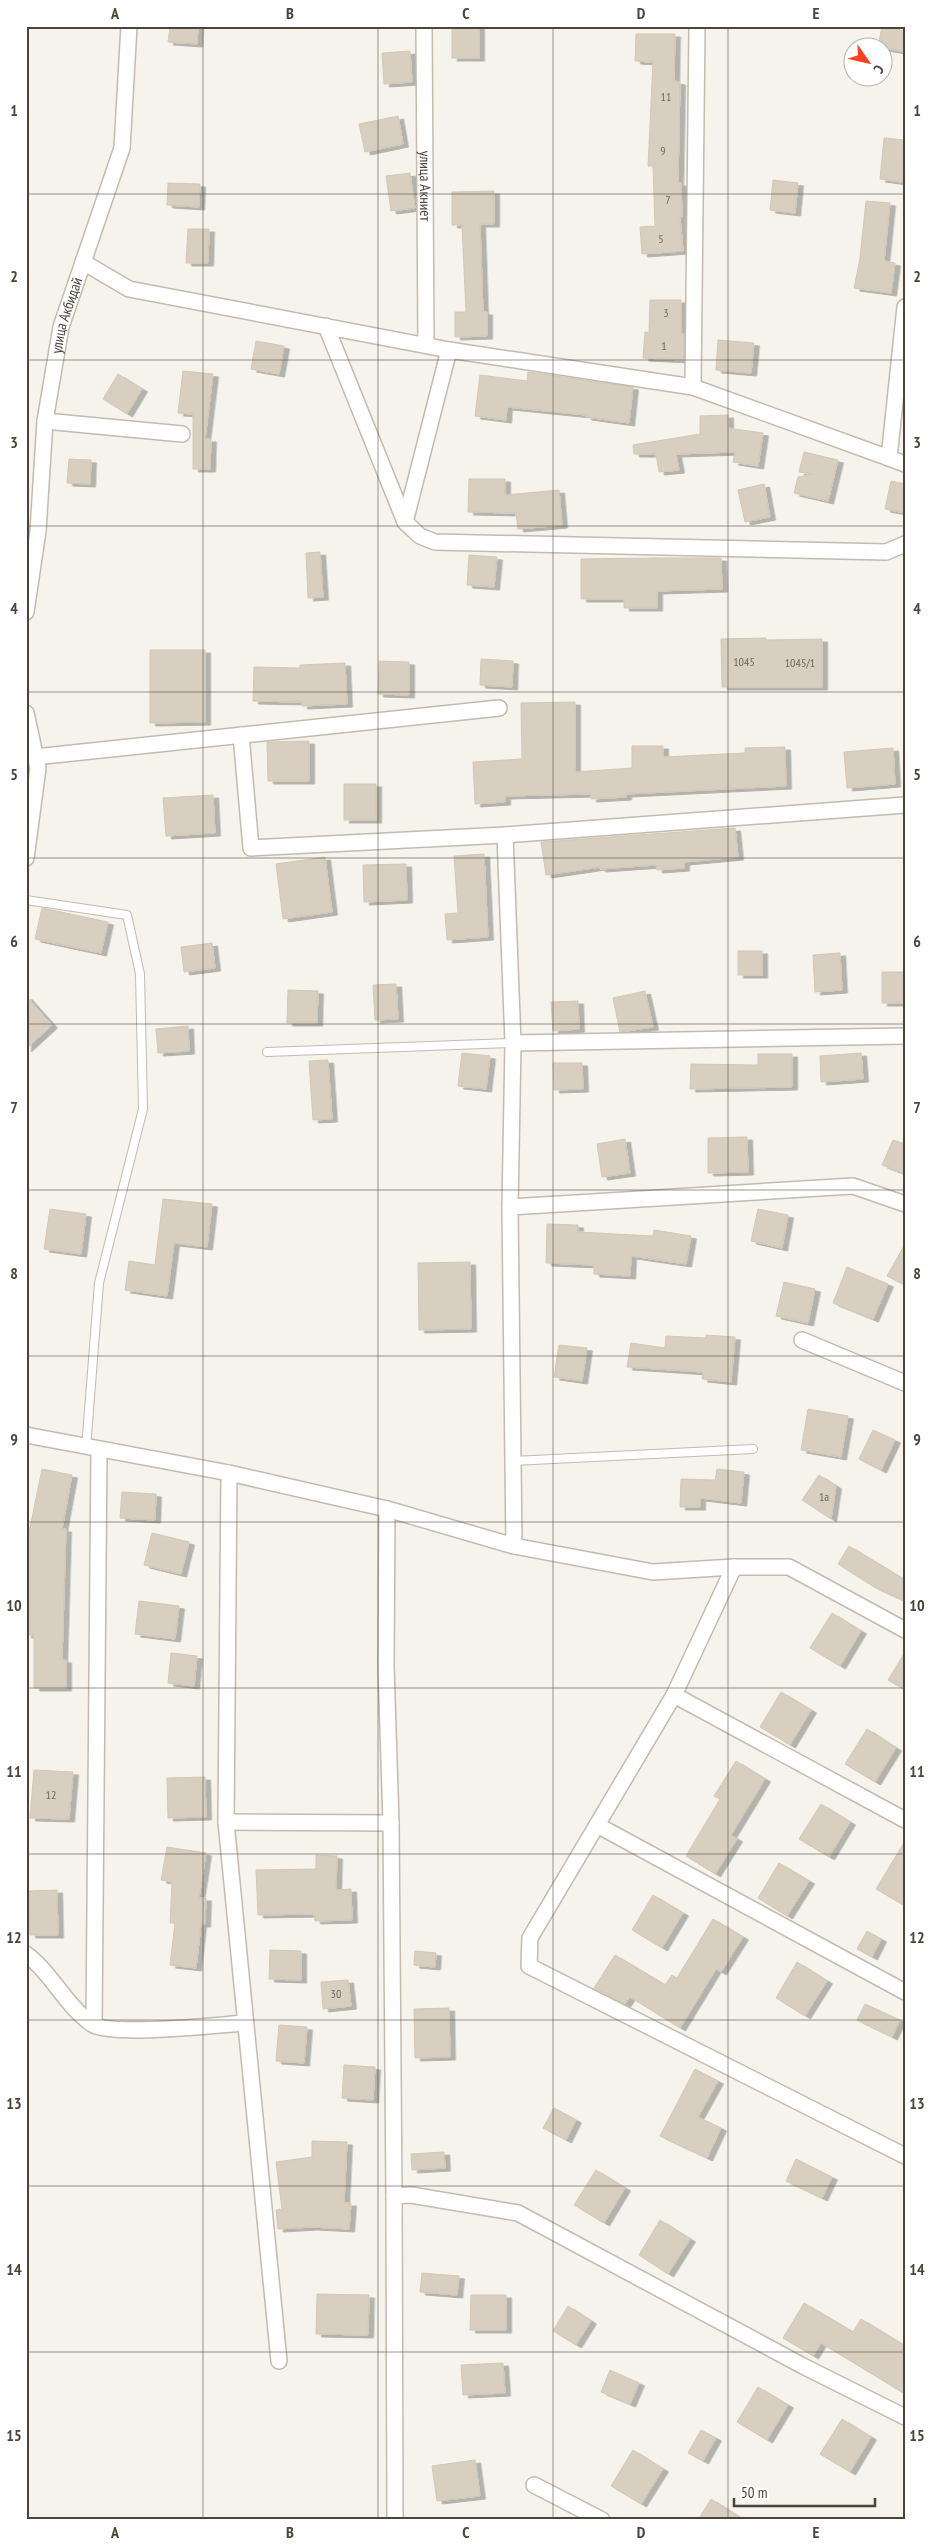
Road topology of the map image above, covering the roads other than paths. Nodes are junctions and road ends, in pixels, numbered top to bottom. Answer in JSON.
{"nodes":[{"id":1,"x":129,"y":26,"type":"edge"},
{"id":2,"x":424,"y":26,"type":"edge"},
{"id":3,"x":697,"y":26,"type":"edge"},
{"id":4,"x":83,"y":262,"type":"junction"},
{"id":5,"x":905,"y":306,"type":"edge"},
{"id":6,"x":326,"y":326,"type":"junction"},
{"id":7,"x":426,"y":345,"type":"junction"},
{"id":8,"x":449,"y":350,"type":"junction"},
{"id":9,"x":693,"y":387,"type":"junction"},
{"id":10,"x":45,"y":421,"type":"junction"},
{"id":11,"x":182,"y":434,"type":"dead end"},
{"id":12,"x":889,"y":458,"type":"junction"},
{"id":13,"x":905,"y":464,"type":"edge"},
{"id":14,"x":405,"y":522,"type":"junction"},
{"id":15,"x":905,"y":544,"type":"edge"},
{"id":16,"x":26,"y":612,"type":"edge"},
{"id":17,"x":500,"y":708,"type":"dead end"},
{"id":18,"x":26,"y":713,"type":"edge"},
{"id":19,"x":241,"y":735,"type":"junction"},
{"id":20,"x":35,"y":757,"type":"junction"},
{"id":21,"x":905,"y":804,"type":"edge"},
{"id":22,"x":505,"y":835,"type":"junction"},
{"id":23,"x":26,"y":858,"type":"edge"},
{"id":24,"x":26,"y":900,"type":"edge"},
{"id":25,"x":905,"y":1036,"type":"edge"},
{"id":26,"x":514,"y":1043,"type":"junction"},
{"id":27,"x":267,"y":1052,"type":"dead end"},
{"id":28,"x":905,"y":1204,"type":"edge"},
{"id":29,"x":510,"y":1207,"type":"junction"},
{"id":30,"x":802,"y":1340,"type":"dead end"},
{"id":31,"x":905,"y":1383,"type":"edge"},
{"id":32,"x":26,"y":1435,"type":"edge"},
{"id":33,"x":93,"y":1449,"type":"junction"},
{"id":34,"x":752,"y":1449,"type":"dead end"},
{"id":35,"x":513,"y":1461,"type":"junction"},
{"id":36,"x":229,"y":1473,"type":"junction"},
{"id":37,"x":387,"y":1508,"type":"junction"},
{"id":38,"x":514,"y":1546,"type":"junction"},
{"id":39,"x":734,"y":1567,"type":"junction"},
{"id":40,"x":905,"y":1630,"type":"edge"},
{"id":41,"x":674,"y":1695,"type":"junction"},
{"id":42,"x":905,"y":1820,"type":"edge"},
{"id":43,"x":226,"y":1822,"type":"junction"},
{"id":44,"x":391,"y":1823,"type":"junction"},
{"id":45,"x":597,"y":1825,"type":"junction"},
{"id":46,"x":26,"y":1954,"type":"edge"},
{"id":47,"x":905,"y":1992,"type":"edge"},
{"id":48,"x":246,"y":2024,"type":"junction"},
{"id":49,"x":94,"y":2025,"type":"junction"},
{"id":50,"x":905,"y":2156,"type":"edge"},
{"id":51,"x":394,"y":2196,"type":"junction"},
{"id":52,"x":279,"y":2361,"type":"dead end"},
{"id":53,"x":905,"y":2417,"type":"edge"},
{"id":54,"x":534,"y":2485,"type":"dead end"},
{"id":55,"x":395,"y":2520,"type":"edge"},
{"id":56,"x":602,"y":2520,"type":"edge"}],
"edges":[{"from":1,"to":4,"type":"street","name":"улица Акбидай"},
{"from":2,"to":7,"type":"street","name":"улица Акниет"},
{"from":3,"to":9,"type":"street"},
{"from":4,"to":6,"type":"street"},
{"from":4,"to":10,"type":"street","name":"улица Акбидай"},
{"from":5,"to":12,"type":"street"},
{"from":6,"to":7,"type":"street"},
{"from":6,"to":14,"type":"street"},
{"from":7,"to":8,"type":"street"},
{"from":8,"to":9,"type":"street"},
{"from":8,"to":14,"type":"street"},
{"from":9,"to":12,"type":"street"},
{"from":10,"to":11,"type":"street"},
{"from":10,"to":16,"type":"street","name":"улица Акбидай"},
{"from":12,"to":13,"type":"street"},
{"from":14,"to":15,"type":"street"},
{"from":17,"to":19,"type":"street"},
{"from":18,"to":20,"type":"street"},
{"from":19,"to":20,"type":"street"},
{"from":19,"to":22,"type":"street"},
{"from":20,"to":23,"type":"street"},
{"from":21,"to":22,"type":"street"},
{"from":22,"to":26,"type":"street"},
{"from":24,"to":33,"type":"lane"},
{"from":25,"to":26,"type":"street"},
{"from":26,"to":27,"type":"lane"},
{"from":26,"to":29,"type":"street"},
{"from":28,"to":29,"type":"street"},
{"from":29,"to":35,"type":"street"},
{"from":30,"to":31,"type":"street"},
{"from":32,"to":33,"type":"street"},
{"from":33,"to":36,"type":"street"},
{"from":33,"to":49,"type":"street"},
{"from":34,"to":35,"type":"lane"},
{"from":35,"to":38,"type":"street"},
{"from":36,"to":37,"type":"street"},
{"from":36,"to":43,"type":"street"},
{"from":37,"to":38,"type":"street"},
{"from":37,"to":44,"type":"street"},
{"from":38,"to":39,"type":"street"},
{"from":39,"to":40,"type":"street"},
{"from":39,"to":41,"type":"street"},
{"from":41,"to":42,"type":"street"},
{"from":41,"to":45,"type":"street"},
{"from":43,"to":44,"type":"street"},
{"from":43,"to":48,"type":"street"},
{"from":44,"to":51,"type":"street"},
{"from":45,"to":47,"type":"street"},
{"from":45,"to":50,"type":"street"},
{"from":46,"to":49,"type":"street"},
{"from":48,"to":49,"type":"street"},
{"from":48,"to":52,"type":"street"},
{"from":51,"to":53,"type":"street"},
{"from":51,"to":55,"type":"street"},
{"from":54,"to":56,"type":"street"}]}
